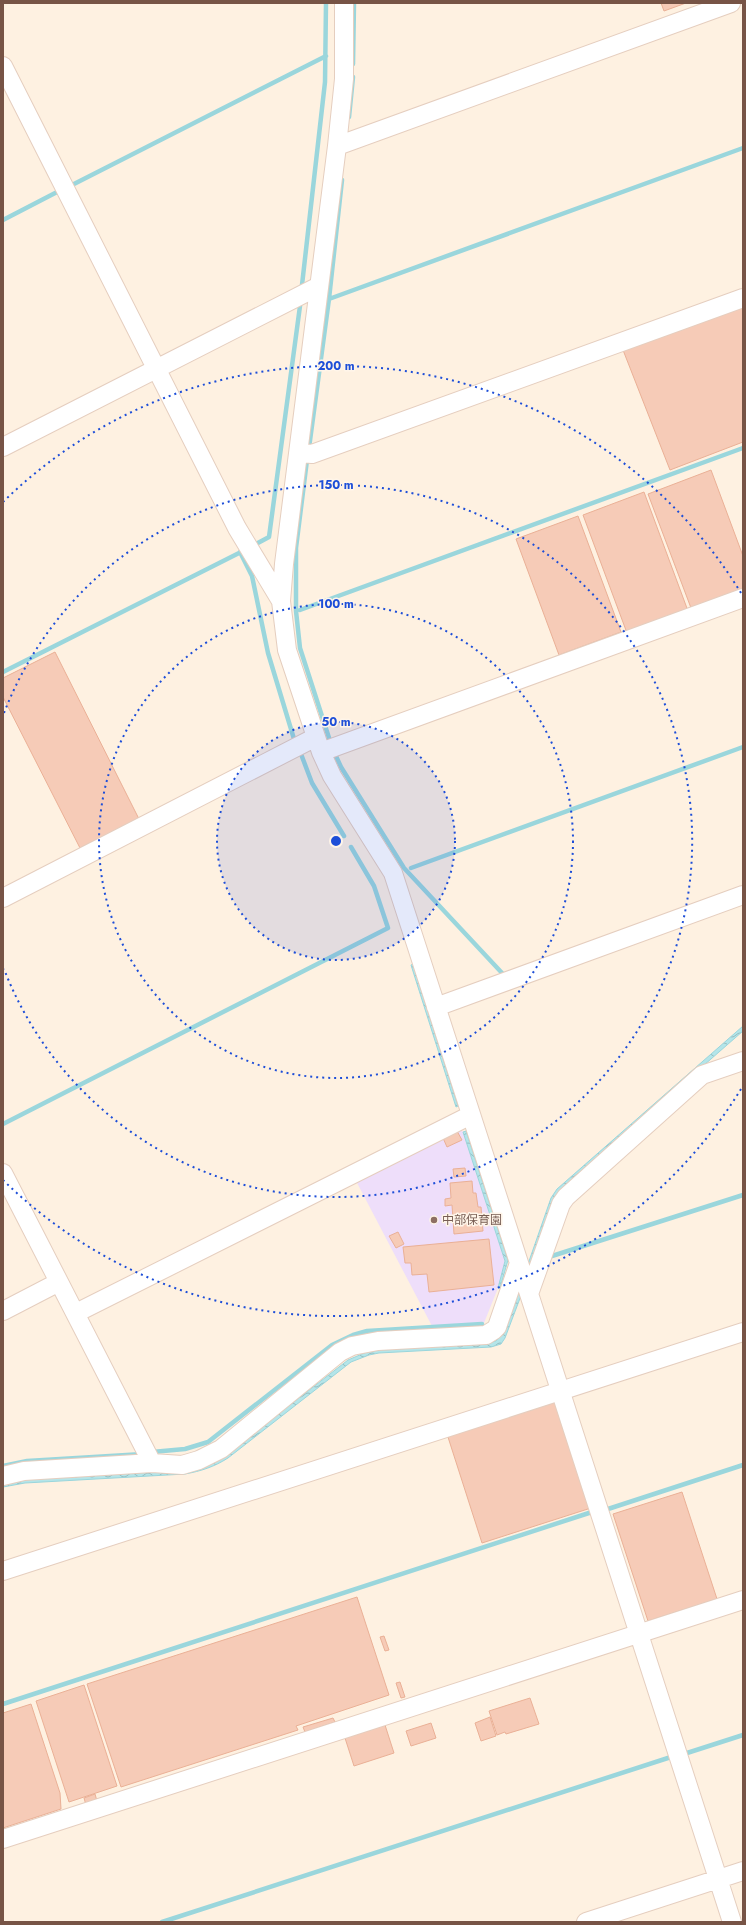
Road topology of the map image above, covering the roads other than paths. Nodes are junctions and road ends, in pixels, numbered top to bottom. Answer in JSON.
{"nodes":[{"id":1,"x":344,"y":3,"type":"edge"},
{"id":2,"x":731,"y":3,"type":"edge"},
{"id":3,"x":3,"y":66,"type":"edge"},
{"id":4,"x":337,"y":146,"type":"junction"},
{"id":5,"x":319,"y":286,"type":"junction"},
{"id":6,"x":743,"y":298,"type":"edge"},
{"id":7,"x":157,"y":368,"type":"junction"},
{"id":8,"x":3,"y":447,"type":"edge"},
{"id":9,"x":299,"y":454,"type":"junction"},
{"id":10,"x":743,"y":598,"type":"edge"},
{"id":11,"x":280,"y":601,"type":"junction"},
{"id":12,"x":319,"y":745,"type":"junction"},
{"id":13,"x":743,"y":895,"type":"edge"},
{"id":14,"x":3,"y":898,"type":"edge"},
{"id":15,"x":436,"y":1007,"type":"junction"},
{"id":16,"x":743,"y":1061,"type":"edge"},
{"id":17,"x":471,"y":1115,"type":"junction"},
{"id":18,"x":3,"y":1173,"type":"edge"},
{"id":19,"x":524,"y":1279,"type":"junction"},
{"id":20,"x":58,"y":1282,"type":"junction"},
{"id":21,"x":3,"y":1310,"type":"edge"},
{"id":22,"x":76,"y":1313,"type":"junction"},
{"id":23,"x":743,"y":1332,"type":"edge"},
{"id":24,"x":561,"y":1390,"type":"junction"},
{"id":25,"x":152,"y":1463,"type":"junction"},
{"id":26,"x":3,"y":1476,"type":"edge"},
{"id":27,"x":3,"y":1571,"type":"edge"},
{"id":28,"x":743,"y":1600,"type":"edge"},
{"id":29,"x":639,"y":1634,"type":"junction"},
{"id":30,"x":3,"y":1839,"type":"edge"},
{"id":31,"x":743,"y":1871,"type":"edge"},
{"id":32,"x":719,"y":1879,"type":"junction"},
{"id":33,"x":586,"y":1922,"type":"edge"},
{"id":34,"x":732,"y":1922,"type":"edge"}],
"edges":[{"from":1,"to":4,"type":"street"},
{"from":2,"to":4,"type":"street"},
{"from":3,"to":7,"type":"street"},
{"from":4,"to":5,"type":"street"},
{"from":5,"to":7,"type":"street"},
{"from":5,"to":9,"type":"street"},
{"from":6,"to":9,"type":"street"},
{"from":7,"to":8,"type":"street"},
{"from":7,"to":11,"type":"street"},
{"from":9,"to":11,"type":"street"},
{"from":10,"to":12,"type":"street"},
{"from":11,"to":12,"type":"street"},
{"from":12,"to":14,"type":"street"},
{"from":12,"to":15,"type":"street"},
{"from":13,"to":15,"type":"street"},
{"from":15,"to":17,"type":"street"},
{"from":16,"to":19,"type":"street"},
{"from":17,"to":19,"type":"street"},
{"from":17,"to":22,"type":"street"},
{"from":18,"to":20,"type":"street"},
{"from":19,"to":24,"type":"street"},
{"from":19,"to":25,"type":"street"},
{"from":20,"to":21,"type":"street"},
{"from":20,"to":22,"type":"street"},
{"from":22,"to":25,"type":"street"},
{"from":23,"to":24,"type":"street"},
{"from":24,"to":27,"type":"street"},
{"from":24,"to":29,"type":"street"},
{"from":25,"to":26,"type":"street"},
{"from":28,"to":29,"type":"street"},
{"from":29,"to":30,"type":"street"},
{"from":29,"to":32,"type":"street"},
{"from":31,"to":32,"type":"street"},
{"from":32,"to":33,"type":"street"},
{"from":32,"to":34,"type":"street"}]}
